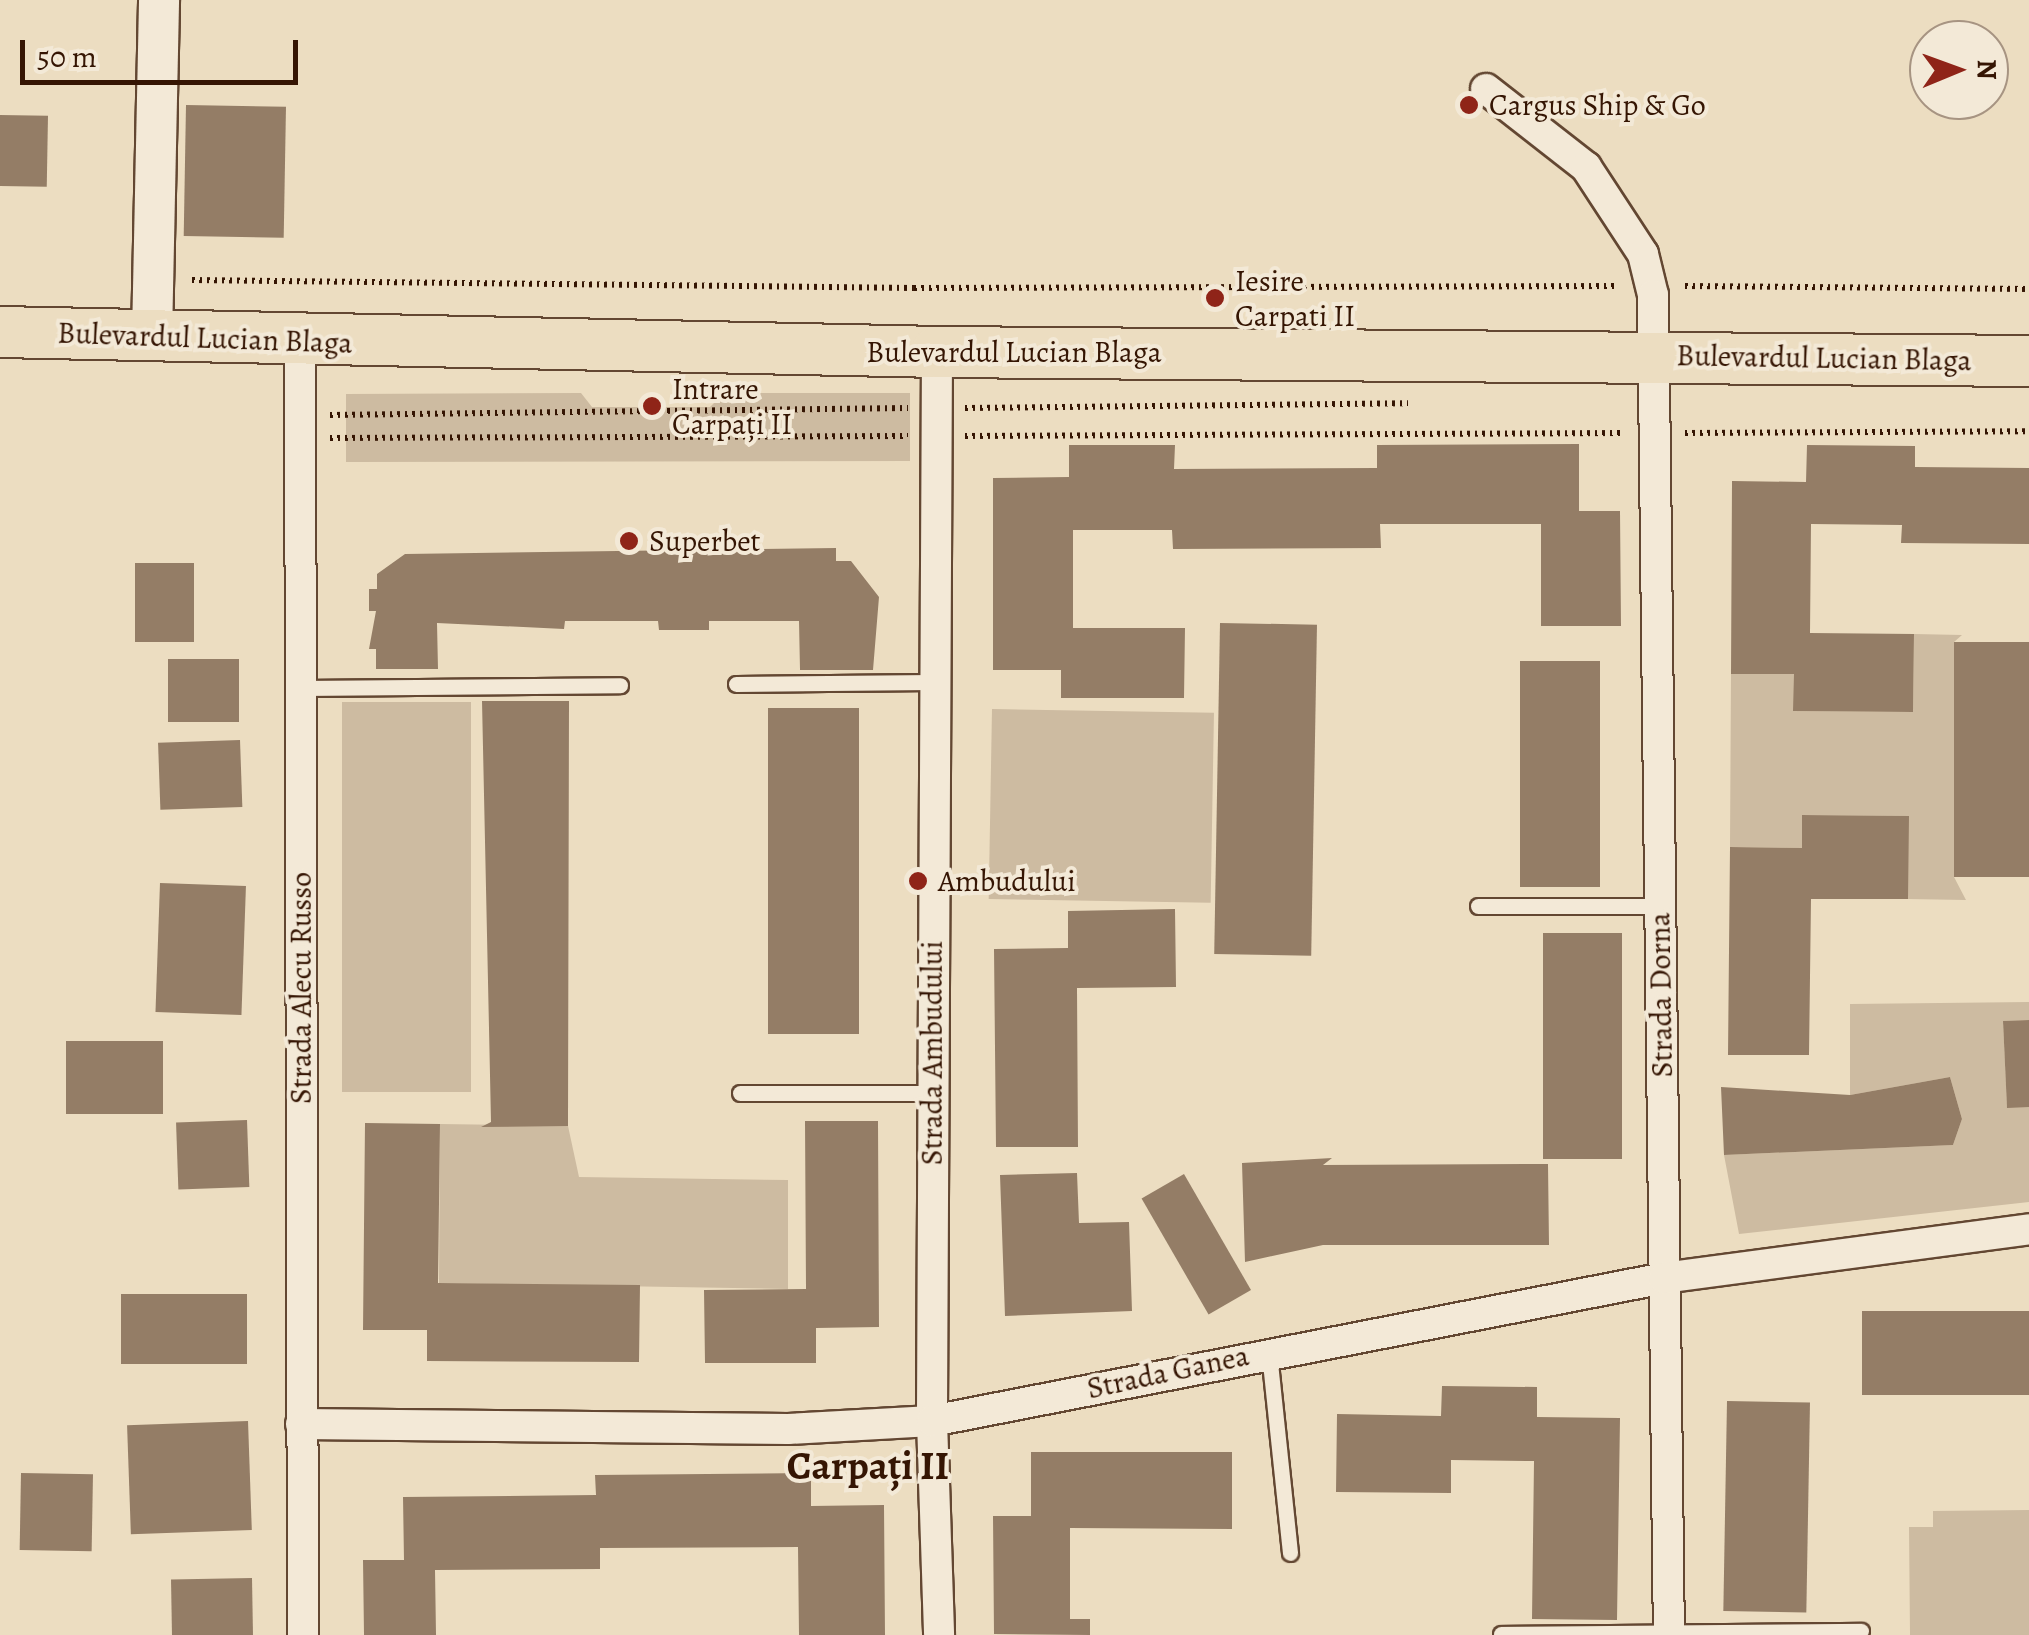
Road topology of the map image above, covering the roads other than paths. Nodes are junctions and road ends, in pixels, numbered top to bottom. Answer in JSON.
{"nodes":[{"id":1,"x":159,"y":0,"type":"edge"},
{"id":2,"x":1486,"y":89,"type":"dead end"},
{"id":3,"x":0,"y":332,"type":"edge"},
{"id":4,"x":152,"y":337,"type":"junction"},
{"id":5,"x":300,"y":341,"type":"junction"},
{"id":6,"x":937,"y":352,"type":"junction"},
{"id":7,"x":1656,"y":356,"type":"junction"},
{"id":8,"x":2029,"y":360,"type":"edge"},
{"id":9,"x":933,"y":682,"type":"junction"},
{"id":10,"x":736,"y":684,"type":"dead end"},
{"id":11,"x":620,"y":685,"type":"dead end"},
{"id":12,"x":301,"y":688,"type":"junction"},
{"id":13,"x":1478,"y":906,"type":"dead end"},
{"id":14,"x":1660,"y":906,"type":"junction"},
{"id":15,"x":740,"y":1093,"type":"dead end"},
{"id":16,"x":932,"y":1093,"type":"junction"},
{"id":17,"x":2029,"y":1230,"type":"edge"},
{"id":18,"x":1664,"y":1278,"type":"junction"},
{"id":19,"x":1269,"y":1351,"type":"junction"},
{"id":20,"x":932,"y":1421,"type":"junction"},
{"id":21,"x":301,"y":1424,"type":"junction"},
{"id":22,"x":1290,"y":1553,"type":"dead end"},
{"id":23,"x":1861,"y":1631,"type":"dead end"},
{"id":24,"x":1501,"y":1634,"type":"edge"},
{"id":25,"x":1669,"y":1634,"type":"edge"},
{"id":26,"x":303,"y":1635,"type":"edge"},
{"id":27,"x":938,"y":1635,"type":"edge"}],
"edges":[{"from":1,"to":4,"type":"street"},
{"from":2,"to":7,"type":"street","name":"Strada Dorna"},
{"from":3,"to":4,"type":"main road","name":"Bulevardul Lucian Blaga"},
{"from":4,"to":5,"type":"main road","name":"Bulevardul Lucian Blaga"},
{"from":5,"to":6,"type":"main road","name":"Bulevardul Lucian Blaga"},
{"from":5,"to":12,"type":"street","name":"Strada Alecu Russo"},
{"from":6,"to":7,"type":"main road","name":"Bulevardul Lucian Blaga"},
{"from":6,"to":9,"type":"street","name":"Strada Ambudului"},
{"from":7,"to":8,"type":"main road","name":"Bulevardul Lucian Blaga"},
{"from":7,"to":14,"type":"street","name":"Strada Dorna"},
{"from":9,"to":10,"type":"lane"},
{"from":9,"to":16,"type":"street","name":"Strada Ambudului"},
{"from":11,"to":12,"type":"lane"},
{"from":12,"to":21,"type":"street","name":"Strada Alecu Russo"},
{"from":13,"to":14,"type":"lane"},
{"from":14,"to":18,"type":"street","name":"Strada Dorna"},
{"from":15,"to":16,"type":"lane"},
{"from":16,"to":20,"type":"street","name":"Strada Ambudului"},
{"from":17,"to":18,"type":"street","name":"Strada Ganea"},
{"from":18,"to":19,"type":"street","name":"Strada Ganea"},
{"from":18,"to":25,"type":"street","name":"Strada Dorna"},
{"from":19,"to":20,"type":"street","name":"Strada Ganea"},
{"from":19,"to":22,"type":"lane"},
{"from":20,"to":21,"type":"street","name":"Strada Ganea"},
{"from":20,"to":27,"type":"street","name":"Strada Ambudului"},
{"from":21,"to":26,"type":"street","name":"Strada Alecu Russo"},
{"from":23,"to":25,"type":"lane"},
{"from":24,"to":25,"type":"lane"}]}
